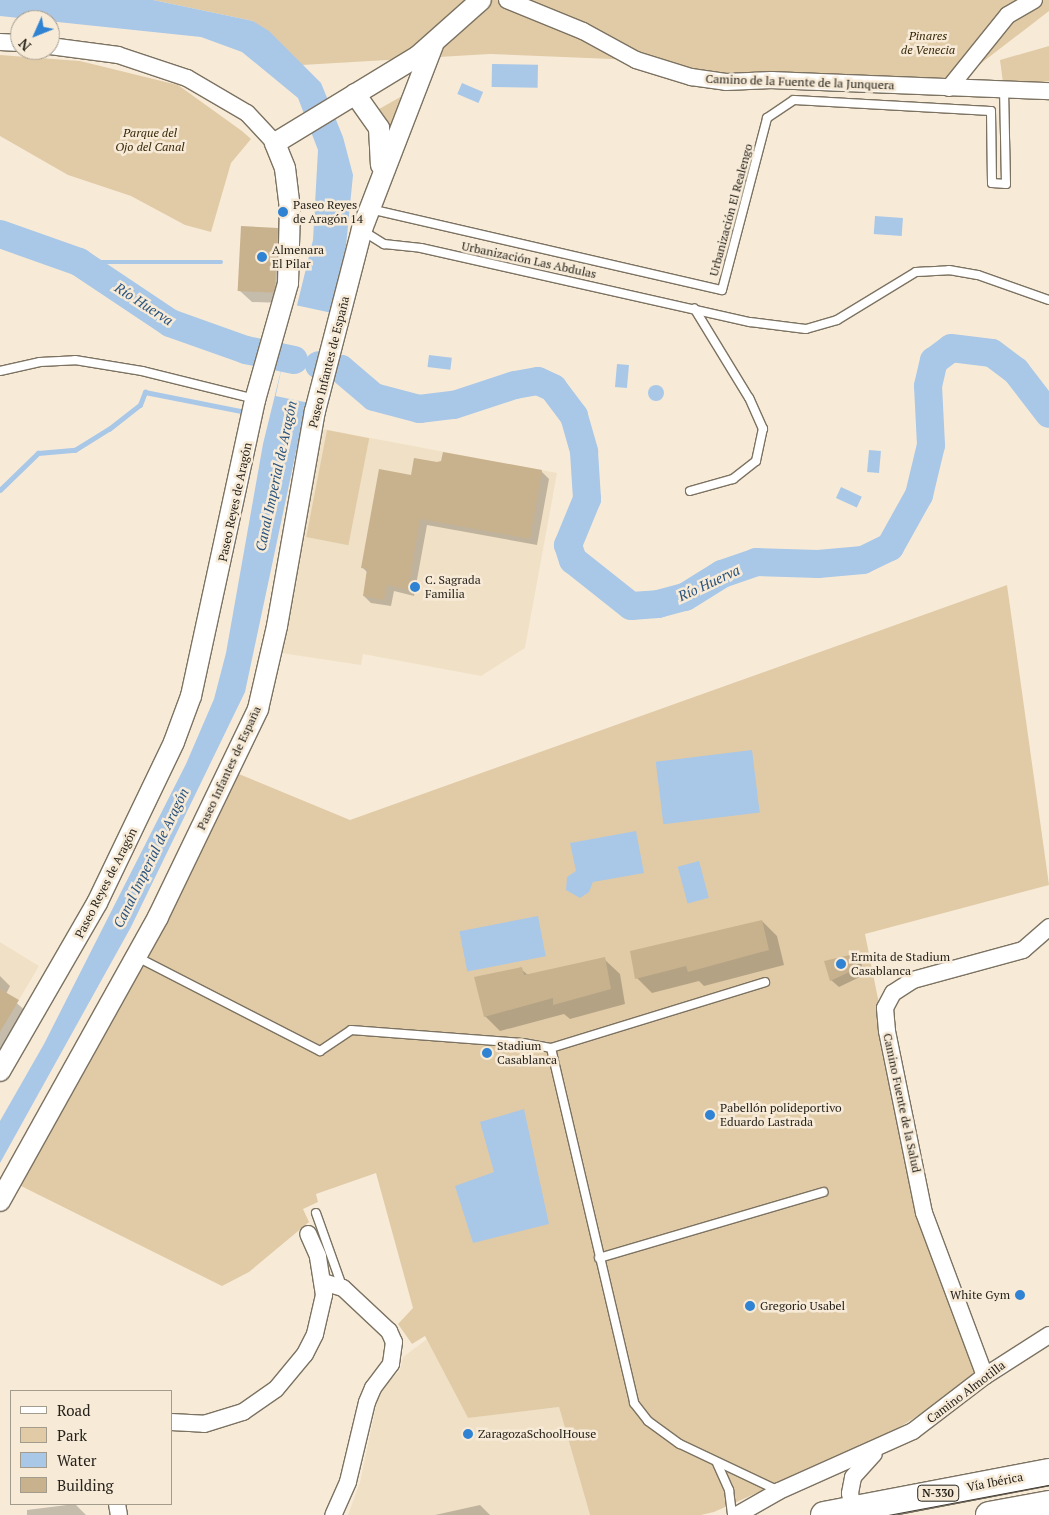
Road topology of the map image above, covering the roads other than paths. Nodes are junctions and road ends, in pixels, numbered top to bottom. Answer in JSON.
{"nodes":[{"id":1,"x":482,"y":0,"type":"edge"},
{"id":2,"x":507,"y":0,"type":"edge"},
{"id":3,"x":1034,"y":0,"type":"edge"},
{"id":4,"x":432,"y":45,"type":"junction"},
{"id":5,"x":60,"y":47,"type":"edge"},
{"id":6,"x":948,"y":88,"type":"junction"},
{"id":7,"x":1004,"y":90,"type":"junction"},
{"id":8,"x":1049,"y":91,"type":"edge"},
{"id":9,"x":348,"y":98,"type":"junction"},
{"id":10,"x":275,"y":143,"type":"junction"},
{"id":11,"x":379,"y":179,"type":"junction"},
{"id":12,"x":368,"y":208,"type":"junction"},
{"id":13,"x":362,"y":229,"type":"junction"},
{"id":14,"x":1049,"y":300,"type":"edge"},
{"id":15,"x":694,"y":308,"type":"junction"},
{"id":16,"x":0,"y":372,"type":"edge"},
{"id":17,"x":258,"y":397,"type":"junction"},
{"id":18,"x":690,"y":491,"type":"dead end"},
{"id":19,"x":1049,"y":926,"type":"edge"},
{"id":20,"x":137,"y":957,"type":"junction"},
{"id":21,"x":765,"y":982,"type":"dead end"},
{"id":22,"x":551,"y":1048,"type":"junction"},
{"id":23,"x":0,"y":1071,"type":"edge"},
{"id":24,"x":823,"y":1192,"type":"dead end"},
{"id":25,"x":0,"y":1201,"type":"edge"},
{"id":26,"x":316,"y":1213,"type":"dead end"},
{"id":27,"x":308,"y":1234,"type":"dead end"},
{"id":28,"x":599,"y":1258,"type":"junction"},
{"id":29,"x":324,"y":1282,"type":"junction"},
{"id":30,"x":343,"y":1288,"type":"junction"},
{"id":31,"x":1049,"y":1335,"type":"edge"},
{"id":32,"x":985,"y":1376,"type":"junction"},
{"id":33,"x":172,"y":1422,"type":"edge"},
{"id":34,"x":882,"y":1448,"type":"junction"},
{"id":35,"x":718,"y":1463,"type":"junction"},
{"id":36,"x":820,"y":1472,"type":"junction"},
{"id":37,"x":1049,"y":1472,"type":"edge"},
{"id":38,"x":779,"y":1491,"type":"junction"},
{"id":39,"x":852,"y":1501,"type":"junction"},
{"id":40,"x":1049,"y":1504,"type":"edge"},
{"id":41,"x":333,"y":1515,"type":"edge"},
{"id":42,"x":732,"y":1515,"type":"edge"},
{"id":43,"x":737,"y":1515,"type":"edge"},
{"id":44,"x":824,"y":1515,"type":"edge"},
{"id":45,"x":989,"y":1515,"type":"edge"}],
"edges":[{"from":1,"to":4,"type":"street","name":"Paseo Infantes de España"},
{"from":2,"to":6,"type":"street","name":"Camino de la Fuente de la Junquera"},
{"from":3,"to":6,"type":"street"},
{"from":4,"to":9,"type":"street","name":"Paseo Infantes de España"},
{"from":4,"to":11,"type":"street","name":"Paseo Infantes de España"},
{"from":5,"to":10,"type":"street","name":"Paseo Reyes de Aragón"},
{"from":6,"to":7,"type":"street","name":"Camino de la Fuente de la Junquera"},
{"from":7,"to":8,"type":"street","name":"Camino de la Fuente de la Junquera"},
{"from":7,"to":12,"type":"lane","name":"Urbanización El Realengo"},
{"from":9,"to":10,"type":"street","name":"Paseo Infantes de España"},
{"from":9,"to":11,"type":"street","name":"Paseo Infantes de España"},
{"from":10,"to":17,"type":"street","name":"Paseo Reyes de Aragón"},
{"from":11,"to":12,"type":"street","name":"Paseo Infantes de España"},
{"from":12,"to":13,"type":"street","name":"Paseo Infantes de España"},
{"from":13,"to":15,"type":"lane","name":"Urbanización Las Abdulas"},
{"from":13,"to":20,"type":"street","name":"Paseo Infantes de España"},
{"from":14,"to":15,"type":"lane","name":"Urbanización Las Abdulas"},
{"from":15,"to":18,"type":"lane"},
{"from":16,"to":17,"type":"lane"},
{"from":17,"to":23,"type":"street","name":"Paseo Reyes de Aragón"},
{"from":19,"to":32,"type":"street","name":"Camino Fuente de la Salud"},
{"from":20,"to":22,"type":"lane"},
{"from":20,"to":25,"type":"street","name":"Paseo Infantes de España"},
{"from":21,"to":22,"type":"lane"},
{"from":22,"to":28,"type":"lane"},
{"from":24,"to":28,"type":"lane"},
{"from":26,"to":30,"type":"lane"},
{"from":27,"to":29,"type":"street"},
{"from":28,"to":35,"type":"lane"},
{"from":29,"to":30,"type":"street"},
{"from":29,"to":33,"type":"street"},
{"from":30,"to":41,"type":"street"},
{"from":31,"to":32,"type":"street","name":"Camino Almotilla"},
{"from":32,"to":34,"type":"street","name":"Camino Almotilla"},
{"from":34,"to":36,"type":"street","name":"Camino Almotilla"},
{"from":34,"to":39,"type":"street","name":"Camino Almotilla"},
{"from":35,"to":38,"type":"lane"},
{"from":35,"to":42,"type":"lane"},
{"from":36,"to":38,"type":"street","name":"Camino Almotilla"},
{"from":36,"to":39,"type":"street"},
{"from":37,"to":39,"type":"highway","name":"Vía Ibérica","number":"N-330"},
{"from":38,"to":43,"type":"street","name":"Camino Almotilla"},
{"from":39,"to":44,"type":"highway","name":"Vía Ibérica","number":"N-330"},
{"from":40,"to":45,"type":"highway"}]}
